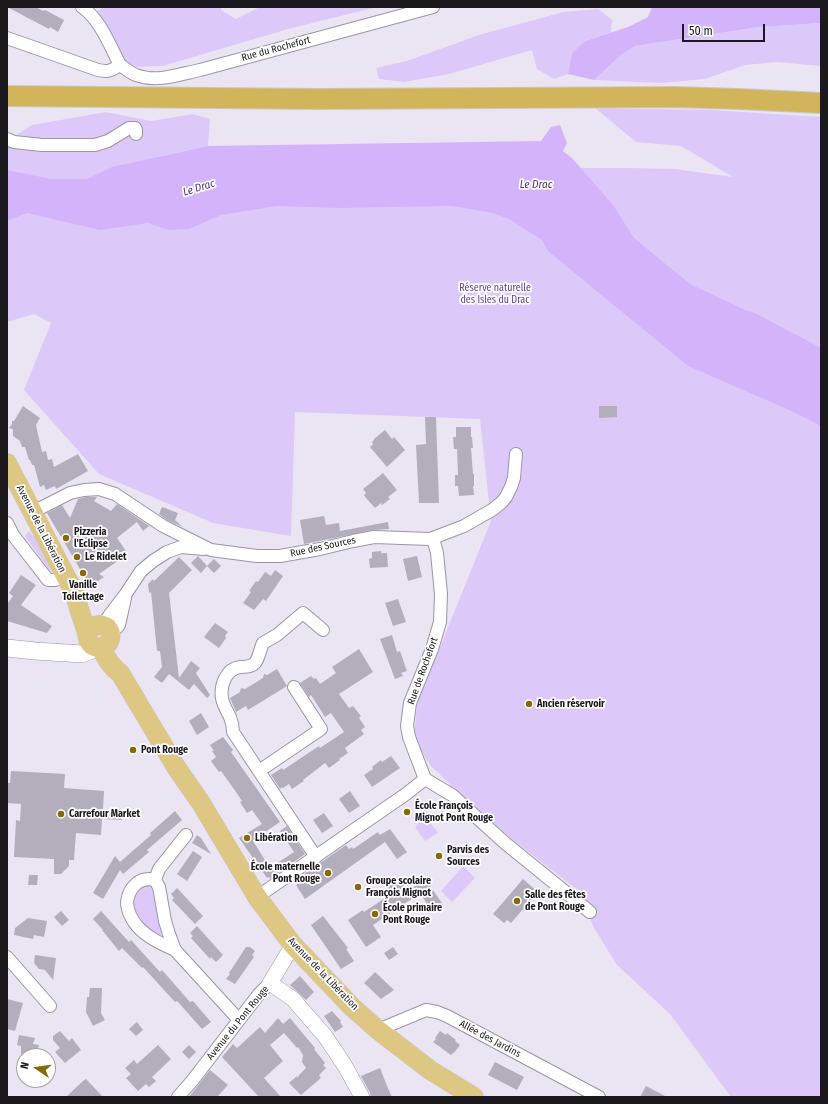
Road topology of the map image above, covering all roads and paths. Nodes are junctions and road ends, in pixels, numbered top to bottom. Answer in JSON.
{"nodes":[{"id":1,"x":82,"y":7,"type":"edge"},
{"id":2,"x":433,"y":7,"type":"edge"},
{"id":3,"x":7,"y":38,"type":"edge"},
{"id":4,"x":120,"y":65,"type":"junction"},
{"id":5,"x":7,"y":96,"type":"edge"},
{"id":6,"x":821,"y":103,"type":"edge"},
{"id":7,"x":136,"y":134,"type":"dead end"},
{"id":8,"x":7,"y":139,"type":"edge"},
{"id":9,"x":516,"y":454,"type":"dead end"},
{"id":10,"x":7,"y":463,"type":"edge"},
{"id":11,"x":12,"y":484,"type":"edge"},
{"id":12,"x":33,"y":512,"type":"junction"},
{"id":13,"x":7,"y":523,"type":"edge"},
{"id":14,"x":430,"y":540,"type":"junction"},
{"id":15,"x":211,"y":550,"type":"junction"},
{"id":16,"x":65,"y":577,"type":"junction"},
{"id":17,"x":323,"y":630,"type":"dead end"},
{"id":18,"x":100,"y":636,"type":"junction"},
{"id":19,"x":7,"y":648,"type":"edge"},
{"id":20,"x":294,"y":686,"type":"dead end"},
{"id":21,"x":259,"y":771,"type":"junction"},
{"id":22,"x":425,"y":779,"type":"junction"},
{"id":23,"x":186,"y":835,"type":"dead end"},
{"id":24,"x":316,"y":857,"type":"junction"},
{"id":25,"x":155,"y":880,"type":"junction"},
{"id":26,"x":257,"y":897,"type":"junction"},
{"id":27,"x":590,"y":912,"type":"dead end"},
{"id":28,"x":293,"y":945,"type":"junction"},
{"id":29,"x":175,"y":950,"type":"junction"},
{"id":30,"x":7,"y":956,"type":"edge"},
{"id":31,"x":270,"y":983,"type":"junction"},
{"id":32,"x":50,"y":1006,"type":"dead end"},
{"id":33,"x":239,"y":1020,"type":"junction"},
{"id":34,"x":378,"y":1030,"type":"junction"},
{"id":35,"x":178,"y":1097,"type":"edge"},
{"id":36,"x":362,"y":1097,"type":"edge"},
{"id":37,"x":474,"y":1097,"type":"edge"},
{"id":38,"x":599,"y":1097,"type":"edge"}],
"edges":[{"from":1,"to":4,"type":"street"},
{"from":2,"to":4,"type":"street","name":"Rue du Rochefort"},
{"from":3,"to":4,"type":"street"},
{"from":5,"to":6,"type":"highway"},
{"from":7,"to":8,"type":"street"},
{"from":9,"to":14,"type":"street","name":"Rue des Sources"},
{"from":10,"to":11,"type":"main road","name":"Avenue de la Libération"},
{"from":11,"to":12,"type":"main road","name":"Avenue de la Libération"},
{"from":12,"to":15,"type":"street","name":"Rue des Sources"},
{"from":12,"to":16,"type":"main road","name":"Avenue de la Libération"},
{"from":13,"to":16,"type":"street"},
{"from":14,"to":15,"type":"street","name":"Rue des Sources"},
{"from":14,"to":22,"type":"street","name":"Rue de Rochefort"},
{"from":15,"to":18,"type":"street"},
{"from":16,"to":18,"type":"main road","name":"Avenue de la Libération"},
{"from":17,"to":21,"type":"street"},
{"from":18,"to":19,"type":"main road"},
{"from":18,"to":26,"type":"main road","name":"Avenue de la Libération"},
{"from":20,"to":21,"type":"street"},
{"from":21,"to":24,"type":"street"},
{"from":22,"to":24,"type":"street"},
{"from":22,"to":27,"type":"street"},
{"from":23,"to":25,"type":"street"},
{"from":24,"to":26,"type":"street"},
{"from":25,"to":29,"type":"street"},
{"from":25,"to":29,"type":"street"},
{"from":26,"to":28,"type":"main road","name":"Avenue de la Libération"},
{"from":28,"to":31,"type":"street","name":"Avenue du Pont Rouge"},
{"from":28,"to":34,"type":"main road","name":"Avenue de la Libération"},
{"from":29,"to":33,"type":"street"},
{"from":30,"to":32,"type":"street"},
{"from":31,"to":33,"type":"street","name":"Avenue du Pont Rouge"},
{"from":31,"to":36,"type":"street"},
{"from":33,"to":35,"type":"street","name":"Avenue du Pont Rouge"},
{"from":34,"to":37,"type":"main road","name":"Avenue de la Libération"},
{"from":34,"to":38,"type":"street","name":"Allée des Jardins"}]}
